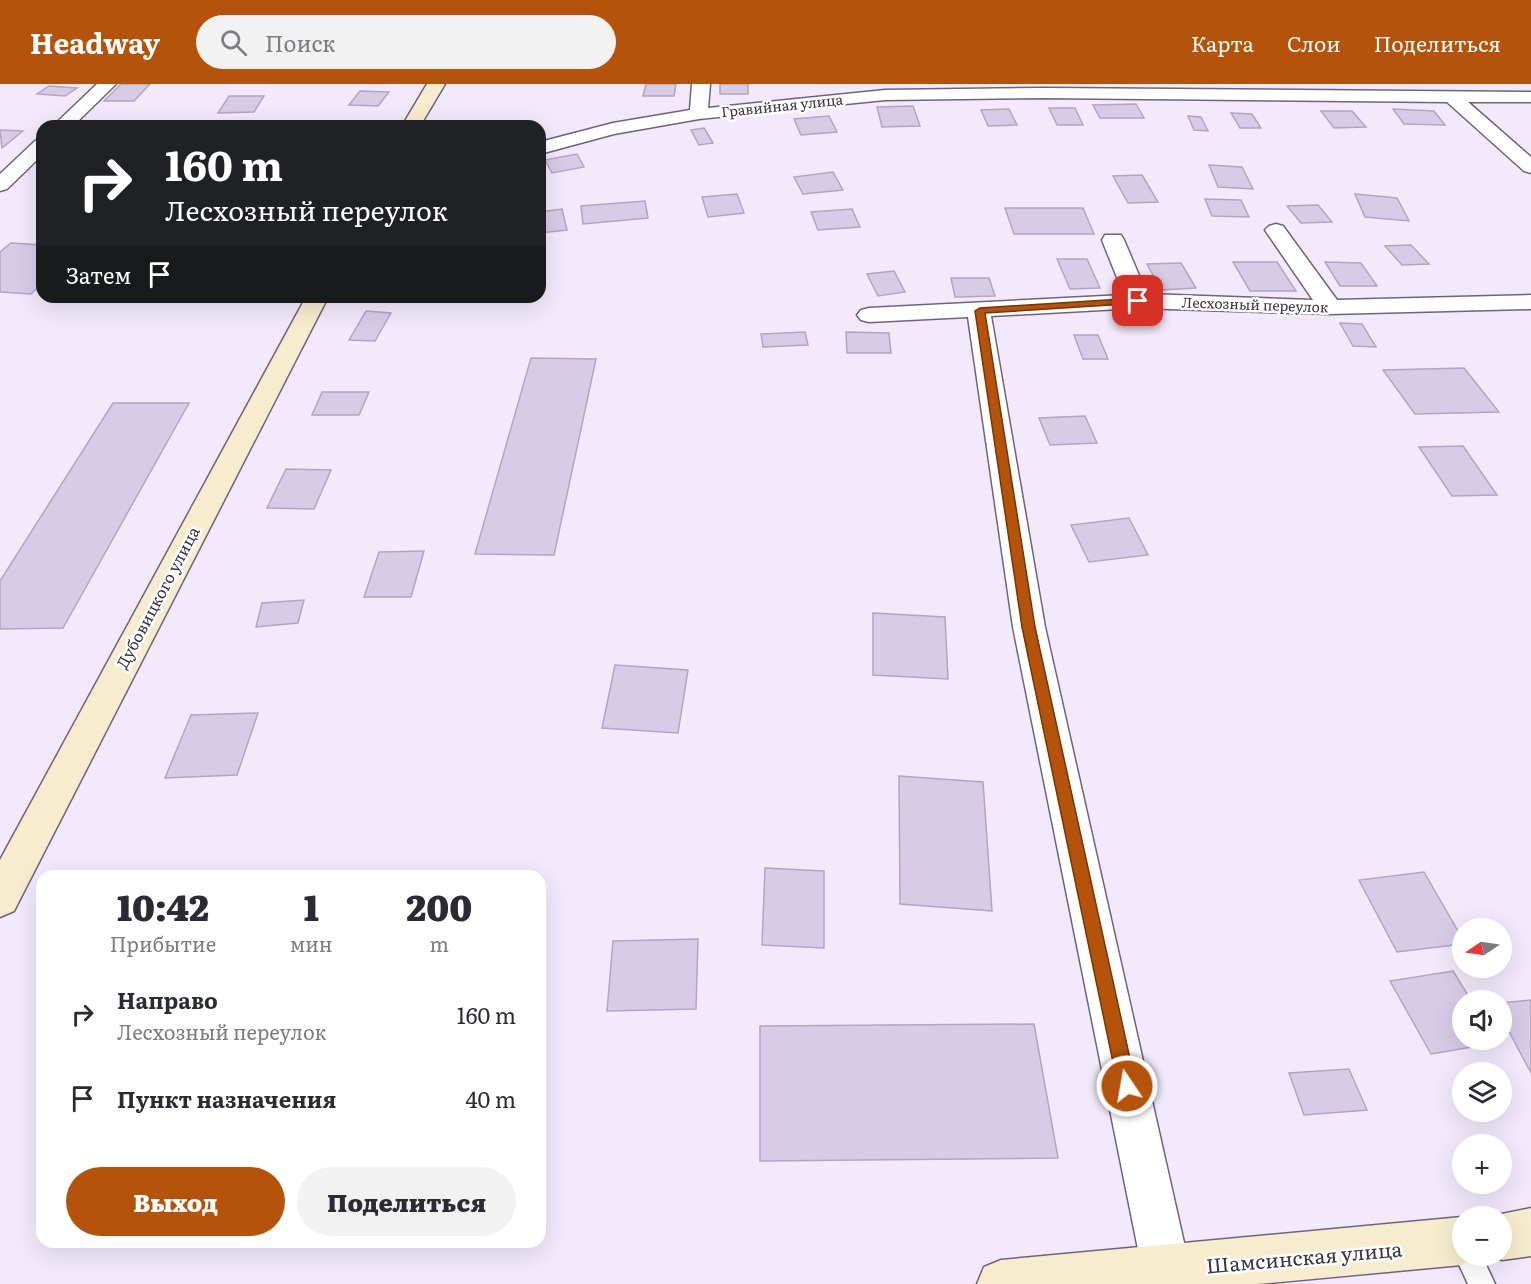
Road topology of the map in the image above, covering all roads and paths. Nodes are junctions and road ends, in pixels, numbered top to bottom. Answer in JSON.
{"nodes":[{"id":1,"x":107,"y":84,"type":"edge"},
{"id":2,"x":436,"y":84,"type":"edge"},
{"id":3,"x":701,"y":84,"type":"edge"},
{"id":4,"x":1452,"y":97,"type":"junction"},
{"id":5,"x":1531,"y":97,"type":"edge"},
{"id":6,"x":699,"y":114,"type":"junction"},
{"id":7,"x":68,"y":120,"type":"edge"},
{"id":8,"x":415,"y":120,"type":"edge"},
{"id":9,"x":546,"y":146,"type":"edge"},
{"id":10,"x":36,"y":151,"type":"edge"},
{"id":11,"x":1531,"y":168,"type":"edge"},
{"id":12,"x":0,"y":185,"type":"edge"},
{"id":13,"x":1276,"y":230,"type":"dead end"},
{"id":14,"x":1113,"y":240,"type":"dead end"},
{"id":15,"x":1138,"y":301,"type":"junction"},
{"id":16,"x":1531,"y":302,"type":"edge"},
{"id":17,"x":314,"y":303,"type":"edge"},
{"id":18,"x":1330,"y":307,"type":"junction"},
{"id":19,"x":980,"y":311,"type":"junction"},
{"id":20,"x":869,"y":315,"type":"dead end"},
{"id":21,"x":0,"y":898,"type":"edge"},
{"id":22,"x":1531,"y":1232,"type":"edge"},
{"id":23,"x":1512,"y":1235,"type":"edge"},
{"id":24,"x":1452,"y":1245,"type":"edge"},
{"id":25,"x":1477,"y":1266,"type":"edge"},
{"id":26,"x":1166,"y":1269,"type":"junction"},
{"id":27,"x":1001,"y":1284,"type":"edge"},
{"id":28,"x":1482,"y":1284,"type":"edge"}],
"edges":[{"from":1,"to":7,"type":"street"},
{"from":2,"to":8,"type":"street"},
{"from":3,"to":6,"type":"street"},
{"from":4,"to":5,"type":"street","name":"Гравийная улица"},
{"from":4,"to":6,"type":"street","name":"Гравийная улица"},
{"from":4,"to":11,"type":"street"},
{"from":6,"to":9,"type":"street","name":"Гравийная улица"},
{"from":10,"to":12,"type":"street"},
{"from":13,"to":18,"type":"street"},
{"from":14,"to":15,"type":"street"},
{"from":15,"to":18,"type":"street","name":"Лесхозный переулок"},
{"from":15,"to":19,"type":"street","name":"Лесхозный переулок"},
{"from":16,"to":18,"type":"street","name":"Лесхозный переулок"},
{"from":17,"to":21,"type":"street","name":"Дубовицкого улица"},
{"from":19,"to":20,"type":"street","name":"Лесхозный переулок"},
{"from":19,"to":26,"type":"street"},
{"from":22,"to":23,"type":"street","name":"Шамсинская улица"},
{"from":24,"to":26,"type":"street","name":"Шамсинская улица"},
{"from":25,"to":28,"type":"lane"},
{"from":26,"to":27,"type":"street","name":"Шамсинская улица"}]}
